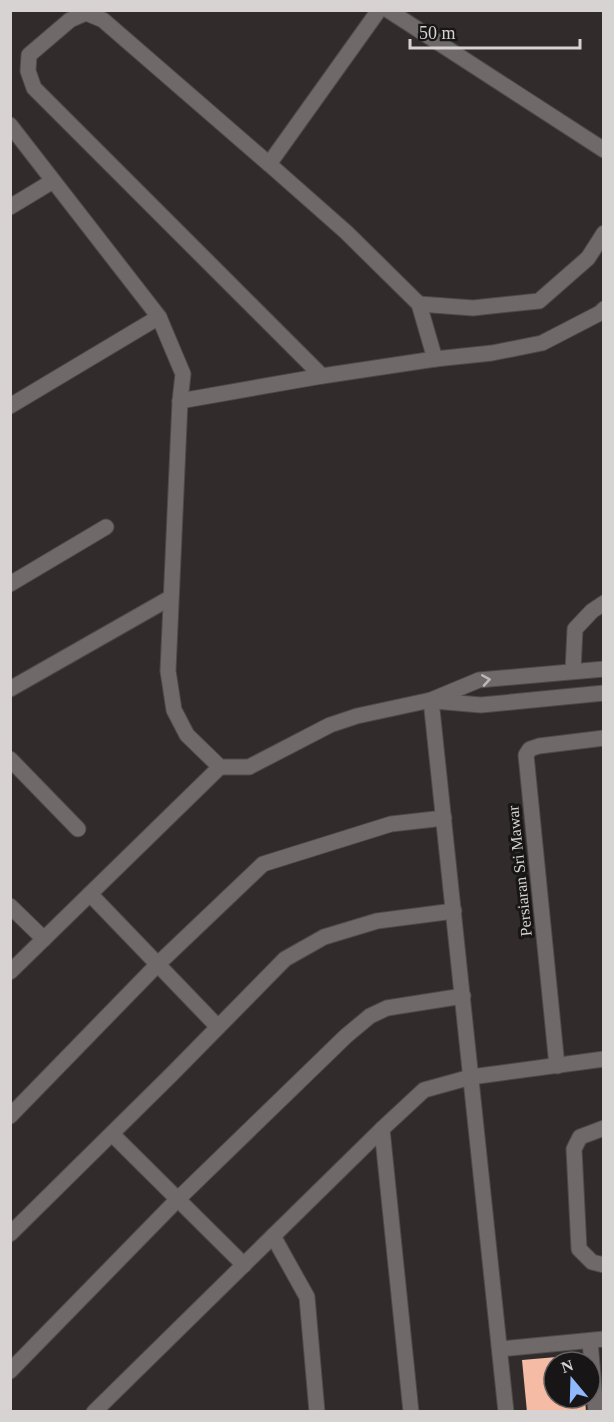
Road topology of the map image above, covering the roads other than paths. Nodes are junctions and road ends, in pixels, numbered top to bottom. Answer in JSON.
{"nodes":[{"id":1,"x":379,"y":10,"type":"edge"},
{"id":2,"x":388,"y":10,"type":"edge"},
{"id":3,"x":10,"y":125,"type":"edge"},
{"id":4,"x":603,"y":150,"type":"edge"},
{"id":5,"x":269,"y":164,"type":"junction"},
{"id":6,"x":53,"y":181,"type":"junction"},
{"id":7,"x":10,"y":207,"type":"edge"},
{"id":8,"x":603,"y":233,"type":"edge"},
{"id":9,"x":419,"y":304,"type":"junction"},
{"id":10,"x":603,"y":309,"type":"edge"},
{"id":11,"x":159,"y":317,"type":"junction"},
{"id":12,"x":435,"y":358,"type":"junction"},
{"id":13,"x":322,"y":376,"type":"junction"},
{"id":14,"x":180,"y":401,"type":"junction"},
{"id":15,"x":10,"y":406,"type":"edge"},
{"id":16,"x":106,"y":527,"type":"dead end"},
{"id":17,"x":10,"y":584,"type":"edge"},
{"id":18,"x":170,"y":598,"type":"junction"},
{"id":19,"x":603,"y":603,"type":"edge"},
{"id":20,"x":603,"y":669,"type":"edge"},
{"id":21,"x":573,"y":671,"type":"junction"},
{"id":22,"x":10,"y":688,"type":"edge"},
{"id":23,"x":603,"y":693,"type":"edge"},
{"id":24,"x":431,"y":700,"type":"junction"},
{"id":25,"x":603,"y":738,"type":"edge"},
{"id":26,"x":10,"y":759,"type":"edge"},
{"id":27,"x":220,"y":767,"type":"junction"},
{"id":28,"x":444,"y":818,"type":"junction"},
{"id":29,"x":78,"y":829,"type":"dead end"},
{"id":30,"x":90,"y":894,"type":"junction"},
{"id":31,"x":10,"y":906,"type":"edge"},
{"id":32,"x":454,"y":911,"type":"junction"},
{"id":33,"x":44,"y":939,"type":"junction"},
{"id":34,"x":158,"y":964,"type":"junction"},
{"id":35,"x":10,"y":972,"type":"edge"},
{"id":36,"x":463,"y":996,"type":"junction"},
{"id":37,"x":218,"y":1027,"type":"junction"},
{"id":38,"x":603,"y":1059,"type":"edge"},
{"id":39,"x":557,"y":1066,"type":"junction"},
{"id":40,"x":471,"y":1077,"type":"junction"},
{"id":41,"x":10,"y":1116,"type":"edge"},
{"id":42,"x":603,"y":1128,"type":"edge"},
{"id":43,"x":382,"y":1129,"type":"junction"},
{"id":44,"x":112,"y":1134,"type":"junction"},
{"id":45,"x":178,"y":1199,"type":"junction"},
{"id":46,"x":10,"y":1234,"type":"edge"},
{"id":47,"x":273,"y":1236,"type":"junction"},
{"id":48,"x":244,"y":1264,"type":"junction"},
{"id":49,"x":603,"y":1265,"type":"edge"},
{"id":50,"x":597,"y":1340,"type":"edge"},
{"id":51,"x":500,"y":1349,"type":"junction"},
{"id":52,"x":10,"y":1371,"type":"edge"},
{"id":53,"x":94,"y":1412,"type":"edge"},
{"id":54,"x":317,"y":1412,"type":"edge"},
{"id":55,"x":411,"y":1412,"type":"edge"},
{"id":56,"x":506,"y":1412,"type":"edge"}],
"edges":[{"from":1,"to":5,"type":"street"},
{"from":2,"to":4,"type":"street"},
{"from":3,"to":6,"type":"street"},
{"from":5,"to":9,"type":"street"},
{"from":5,"to":13,"type":"street"},
{"from":6,"to":7,"type":"street"},
{"from":6,"to":11,"type":"street"},
{"from":8,"to":9,"type":"street"},
{"from":9,"to":12,"type":"street"},
{"from":10,"to":12,"type":"street"},
{"from":11,"to":14,"type":"street"},
{"from":11,"to":15,"type":"street"},
{"from":12,"to":13,"type":"street"},
{"from":13,"to":14,"type":"street"},
{"from":14,"to":18,"type":"street"},
{"from":16,"to":17,"type":"street"},
{"from":18,"to":22,"type":"street"},
{"from":18,"to":27,"type":"street"},
{"from":19,"to":21,"type":"street"},
{"from":20,"to":21,"type":"street"},
{"from":24,"to":21,"type":"street","one_way":true},
{"from":23,"to":24,"type":"street"},
{"from":24,"to":27,"type":"street"},
{"from":24,"to":28,"type":"street"},
{"from":25,"to":39,"type":"street","name":"Persiaran Sri Mawar"},
{"from":26,"to":29,"type":"street"},
{"from":27,"to":30,"type":"street"},
{"from":28,"to":32,"type":"street"},
{"from":28,"to":34,"type":"street"},
{"from":30,"to":33,"type":"street"},
{"from":30,"to":34,"type":"street"},
{"from":31,"to":33,"type":"street"},
{"from":32,"to":36,"type":"street"},
{"from":32,"to":37,"type":"street"},
{"from":33,"to":35,"type":"street"},
{"from":34,"to":37,"type":"street"},
{"from":34,"to":41,"type":"street"},
{"from":36,"to":40,"type":"street"},
{"from":36,"to":45,"type":"street"},
{"from":37,"to":44,"type":"street"},
{"from":38,"to":39,"type":"street"},
{"from":39,"to":40,"type":"street"},
{"from":40,"to":43,"type":"street"},
{"from":40,"to":51,"type":"street"},
{"from":42,"to":49,"type":"street"},
{"from":43,"to":47,"type":"street"},
{"from":43,"to":55,"type":"street"},
{"from":44,"to":45,"type":"street"},
{"from":44,"to":46,"type":"street"},
{"from":45,"to":48,"type":"street"},
{"from":45,"to":52,"type":"street"},
{"from":47,"to":48,"type":"street"},
{"from":47,"to":54,"type":"street"},
{"from":48,"to":53,"type":"street"},
{"from":50,"to":51,"type":"street"},
{"from":51,"to":56,"type":"street"}]}
